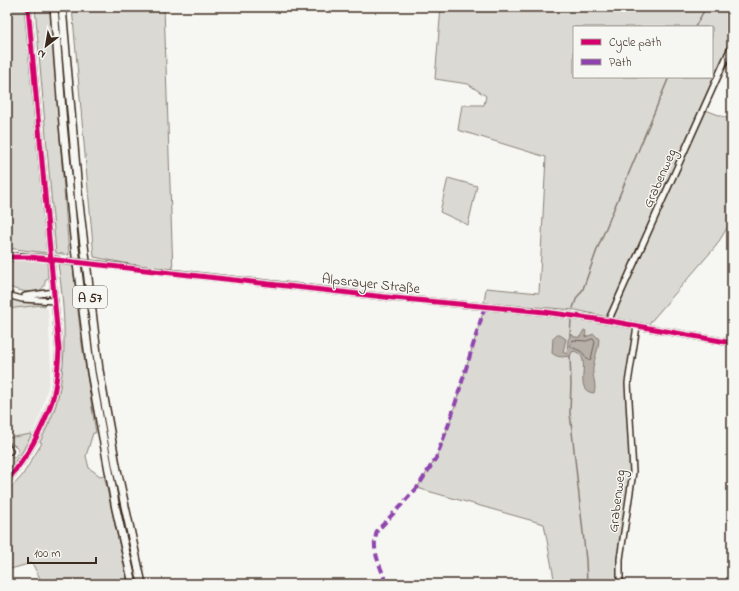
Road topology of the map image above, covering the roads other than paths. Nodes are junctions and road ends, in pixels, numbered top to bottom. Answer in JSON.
{"nodes":[{"id":1,"x":28,"y":7,"type":"edge"},
{"id":2,"x":54,"y":7,"type":"edge"},
{"id":3,"x":62,"y":7,"type":"edge"},
{"id":4,"x":732,"y":45,"type":"edge"},
{"id":5,"x":7,"y":257,"type":"edge"},
{"id":6,"x":7,"y":291,"type":"edge"},
{"id":7,"x":54,"y":292,"type":"junction"},
{"id":8,"x":7,"y":294,"type":"edge"},
{"id":9,"x":55,"y":301,"type":"junction"},
{"id":10,"x":610,"y":321,"type":"junction"},
{"id":11,"x":637,"y":326,"type":"junction"},
{"id":12,"x":732,"y":343,"type":"edge"},
{"id":13,"x":7,"y":481,"type":"edge"},
{"id":14,"x":133,"y":584,"type":"edge"},
{"id":15,"x":142,"y":584,"type":"edge"},
{"id":16,"x":620,"y":584,"type":"edge"}],
"edges":[{"from":1,"to":7,"type":"street"},
{"from":2,"to":14,"type":"highway","number":"A 57"},
{"from":3,"to":15,"type":"highway","number":"A 57"},
{"from":4,"to":10,"type":"street","name":"Grabenweg"},
{"from":5,"to":10,"type":"street","name":"Alpsrayer Straße","bridge":true},
{"from":6,"to":7,"type":"street"},
{"from":7,"to":9,"type":"street"},
{"from":8,"to":9,"type":"street"},
{"from":9,"to":13,"type":"street"},
{"from":10,"to":11,"type":"street","name":"Alpsrayer Straße"},
{"from":11,"to":12,"type":"street","name":"Alpsrayer Straße"},
{"from":11,"to":16,"type":"street","name":"Grabenweg"}]}
